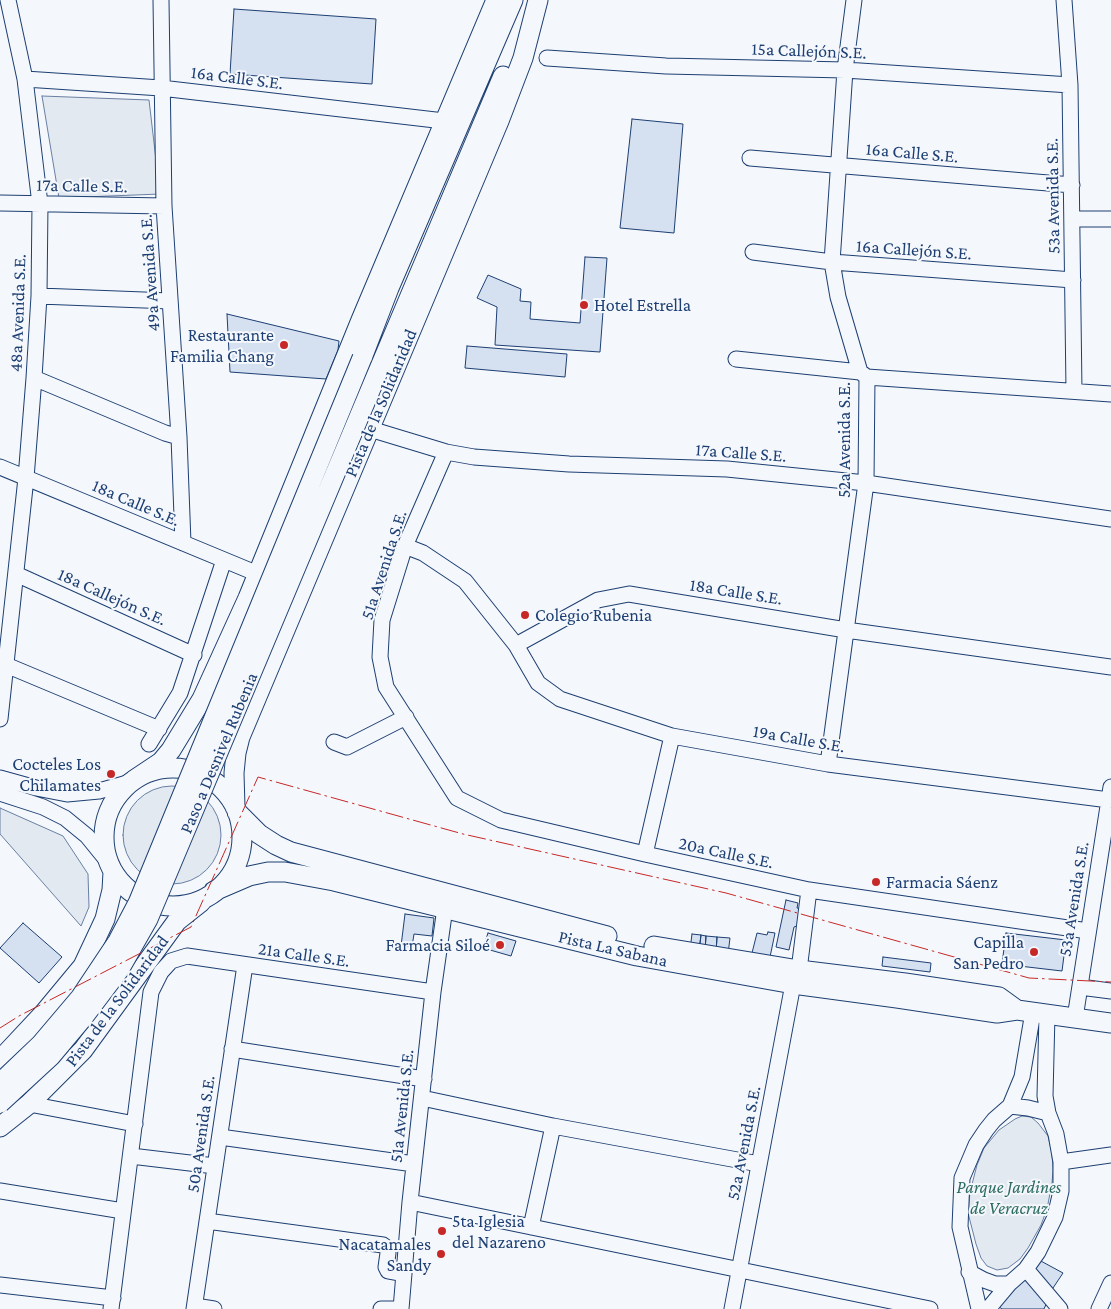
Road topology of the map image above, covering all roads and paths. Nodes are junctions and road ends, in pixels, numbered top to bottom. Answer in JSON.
{"nodes":[{"id":1,"x":8,"y":0,"type":"edge"},
{"id":2,"x":161,"y":0,"type":"edge"},
{"id":3,"x":496,"y":0,"type":"edge"},
{"id":4,"x":513,"y":0,"type":"edge"},
{"id":5,"x":537,"y":0,"type":"edge"},
{"id":6,"x":854,"y":0,"type":"edge"},
{"id":7,"x":1064,"y":0,"type":"edge"},
{"id":8,"x":547,"y":58,"type":"dead end"},
{"id":9,"x":845,"y":70,"type":"junction"},
{"id":10,"x":25,"y":79,"type":"junction"},
{"id":11,"x":1070,"y":85,"type":"junction"},
{"id":12,"x":161,"y":88,"type":"junction"},
{"id":13,"x":444,"y":121,"type":"junction"},
{"id":14,"x":750,"y":158,"type":"dead end"},
{"id":15,"x":838,"y":166,"type":"junction"},
{"id":16,"x":1072,"y":185,"type":"junction"},
{"id":17,"x":0,"y":203,"type":"edge"},
{"id":18,"x":40,"y":204,"type":"junction"},
{"id":19,"x":164,"y":206,"type":"junction"},
{"id":20,"x":1072,"y":219,"type":"junction"},
{"id":21,"x":1111,"y":219,"type":"edge"},
{"id":22,"x":753,"y":252,"type":"dead end"},
{"id":23,"x":832,"y":262,"type":"junction"},
{"id":24,"x":1073,"y":280,"type":"junction"},
{"id":25,"x":39,"y":296,"type":"junction"},
{"id":26,"x":170,"y":301,"type":"junction"},
{"id":27,"x":362,"y":358,"type":"joint"},
{"id":28,"x":736,"y":359,"type":"dead end"},
{"id":29,"x":380,"y":367,"type":"joint"},
{"id":30,"x":863,"y":374,"type":"junction"},
{"id":31,"x":34,"y":378,"type":"junction"},
{"id":32,"x":1074,"y":391,"type":"junction"},
{"id":33,"x":1111,"y":394,"type":"edge"},
{"id":34,"x":370,"y":429,"type":"junction"},
{"id":35,"x":179,"y":438,"type":"junction"},
{"id":36,"x":446,"y":452,"type":"junction"},
{"id":37,"x":0,"y":467,"type":"edge"},
{"id":38,"x":26,"y":478,"type":"junction"},
{"id":39,"x":866,"y":483,"type":"junction"},
{"id":40,"x":1111,"y":519,"type":"edge"},
{"id":41,"x":184,"y":543,"type":"junction"},
{"id":42,"x":406,"y":546,"type":"junction"},
{"id":43,"x":224,"y":560,"type":"junction"},
{"id":44,"x":16,"y":574,"type":"junction"},
{"id":45,"x":258,"y":574,"type":"junction"},
{"id":46,"x":846,"y":630,"type":"junction"},
{"id":47,"x":516,"y":645,"type":"junction"},
{"id":48,"x":194,"y":655,"type":"junction"},
{"id":49,"x":6,"y":665,"type":"junction"},
{"id":50,"x":1111,"y":667,"type":"edge"},
{"id":51,"x":406,"y":717,"type":"junction"},
{"id":52,"x":0,"y":719,"type":"edge"},
{"id":53,"x":159,"y":729,"type":"junction"},
{"id":54,"x":672,"y":736,"type":"junction"},
{"id":55,"x":334,"y":742,"type":"dead end"},
{"id":56,"x":148,"y":744,"type":"dead end"},
{"id":57,"x":828,"y":764,"type":"junction"},
{"id":58,"x":0,"y":778,"type":"edge"},
{"id":59,"x":132,"y":781,"type":"junction"},
{"id":60,"x":0,"y":793,"type":"edge"},
{"id":61,"x":1110,"y":793,"type":"edge"},
{"id":62,"x":236,"y":809,"type":"junction"},
{"id":63,"x":645,"y":854,"type":"junction"},
{"id":64,"x":111,"y":867,"type":"junction"},
{"id":65,"x":1105,"y":868,"type":"edge"},
{"id":66,"x":809,"y":890,"type":"junction"},
{"id":67,"x":212,"y":893,"type":"junction"},
{"id":68,"x":445,"y":908,"type":"junction"},
{"id":69,"x":1088,"y":931,"type":"junction"},
{"id":70,"x":245,"y":965,"type":"junction"},
{"id":71,"x":796,"y":977,"type":"junction"},
{"id":72,"x":1080,"y":987,"type":"junction"},
{"id":73,"x":1111,"y":991,"type":"edge"},
{"id":74,"x":433,"y":992,"type":"junction"},
{"id":75,"x":1032,"y":1012,"type":"junction"},
{"id":76,"x":1075,"y":1018,"type":"junction"},
{"id":77,"x":1111,"y":1023,"type":"edge"},
{"id":78,"x":232,"y":1049,"type":"junction"},
{"id":79,"x":0,"y":1060,"type":"edge"},
{"id":80,"x":424,"y":1078,"type":"junction"},
{"id":81,"x":0,"y":1083,"type":"edge"},
{"id":82,"x":422,"y":1098,"type":"junction"},
{"id":83,"x":0,"y":1103,"type":"edge"},
{"id":84,"x":29,"y":1104,"type":"junction"},
{"id":85,"x":1010,"y":1106,"type":"junction"},
{"id":86,"x":1048,"y":1113,"type":"junction"},
{"id":87,"x":135,"y":1124,"type":"junction"},
{"id":88,"x":553,"y":1126,"type":"junction"},
{"id":89,"x":0,"y":1127,"type":"edge"},
{"id":90,"x":220,"y":1137,"type":"junction"},
{"id":91,"x":1111,"y":1155,"type":"edge"},
{"id":92,"x":131,"y":1156,"type":"junction"},
{"id":93,"x":1061,"y":1162,"type":"junction"},
{"id":94,"x":414,"y":1164,"type":"junction"},
{"id":95,"x":759,"y":1164,"type":"junction"},
{"id":96,"x":215,"y":1166,"type":"junction"},
{"id":97,"x":0,"y":1191,"type":"edge"},
{"id":98,"x":410,"y":1202,"type":"junction"},
{"id":99,"x":123,"y":1211,"type":"junction"},
{"id":100,"x":207,"y":1221,"type":"junction"},
{"id":101,"x":531,"y":1227,"type":"junction"},
{"id":102,"x":739,"y":1269,"type":"junction"},
{"id":103,"x":1026,"y":1269,"type":"junction"},
{"id":104,"x":970,"y":1272,"type":"junction"},
{"id":105,"x":404,"y":1274,"type":"junction"},
{"id":106,"x":1111,"y":1283,"type":"edge"},
{"id":107,"x":1009,"y":1284,"type":"junction"},
{"id":108,"x":0,"y":1285,"type":"edge"},
{"id":109,"x":112,"y":1303,"type":"edge"},
{"id":110,"x":195,"y":1308,"type":"edge"},
{"id":111,"x":214,"y":1309,"type":"edge"},
{"id":112,"x":381,"y":1309,"type":"edge"},
{"id":113,"x":396,"y":1309,"type":"edge"},
{"id":114,"x":401,"y":1309,"type":"edge"},
{"id":115,"x":732,"y":1309,"type":"edge"},
{"id":116,"x":930,"y":1309,"type":"edge"},
{"id":117,"x":979,"y":1309,"type":"edge"},
{"id":118,"x":988,"y":1309,"type":"edge"},
{"id":119,"x":1060,"y":1309,"type":"edge"},
{"id":120,"x":1099,"y":1309,"type":"edge"}],
"edges":[{"from":1,"to":10,"type":"street","name":"48a Avenida S.E."},
{"from":2,"to":12,"type":"street","name":"49a Avenida S.E."},
{"from":3,"to":13,"type":"main road"},
{"from":4,"to":27,"type":"main road","name":"Pista de la Solidaridad"},
{"from":5,"to":29,"type":"main road","name":"Pista de la Solidaridad"},
{"from":5,"to":34,"type":"main road","name":"Pista de la Solidaridad"},
{"from":6,"to":9,"type":"street","name":"52a Avenida S.E."},
{"from":7,"to":11,"type":"street","name":"53a Avenida S.E."},
{"from":8,"to":9,"type":"street","name":"15a Callejón S.E."},
{"from":9,"to":11,"type":"street","name":"15a Callejón S.E."},
{"from":9,"to":15,"type":"street","name":"52a Avenida S.E."},
{"from":10,"to":12,"type":"street","name":"16a Calle S.E."},
{"from":10,"to":18,"type":"street","name":"48a Avenida S.E."},
{"from":11,"to":16,"type":"street","name":"53a Avenida S.E."},
{"from":12,"to":13,"type":"street","name":"16a Calle S.E."},
{"from":12,"to":19,"type":"street","name":"49a Avenida S.E."},
{"from":13,"to":45,"type":"main road"},
{"from":14,"to":15,"type":"street","name":"16a Calle S.E."},
{"from":15,"to":16,"type":"street","name":"16a Calle S.E."},
{"from":15,"to":23,"type":"street","name":"52a Avenida S.E."},
{"from":16,"to":20,"type":"street","name":"53a Avenida S.E."},
{"from":17,"to":18,"type":"street","name":"17a Calle S.E."},
{"from":18,"to":19,"type":"street","name":"17a Calle S.E."},
{"from":18,"to":25,"type":"street","name":"48a Avenida S.E."},
{"from":19,"to":26,"type":"street","name":"49a Avenida S.E."},
{"from":20,"to":21,"type":"street"},
{"from":20,"to":24,"type":"street","name":"53a Avenida S.E."},
{"from":22,"to":23,"type":"street","name":"16a Callejón S.E."},
{"from":23,"to":24,"type":"street","name":"16a Callejón S.E."},
{"from":23,"to":30,"type":"street","name":"52a Avenida S.E."},
{"from":24,"to":32,"type":"street","name":"53a Avenida S.E."},
{"from":25,"to":26,"type":"street"},
{"from":25,"to":31,"type":"street","name":"48a Avenida S.E."},
{"from":26,"to":35,"type":"street","name":"49a Avenida S.E."},
{"from":27,"to":81,"type":"main road","name":"Paso a Desnivel Rubenia","bridge":true},
{"from":28,"to":30,"type":"street"},
{"from":29,"to":83,"type":"main road","name":"Paso a Desnivel Rubenia","bridge":true},
{"from":30,"to":32,"type":"street"},
{"from":30,"to":39,"type":"street","name":"52a Avenida S.E."},
{"from":31,"to":35,"type":"street"},
{"from":31,"to":38,"type":"street","name":"48a Avenida S.E."},
{"from":32,"to":33,"type":"street"},
{"from":34,"to":36,"type":"street","name":"17a Calle S.E."},
{"from":34,"to":62,"type":"main road","name":"Pista de la Solidaridad"},
{"from":35,"to":41,"type":"street","name":"49a Avenida S.E."},
{"from":36,"to":39,"type":"street","name":"17a Calle S.E."},
{"from":36,"to":42,"type":"street","name":"51a Avenida S.E."},
{"from":37,"to":38,"type":"street","name":"18a Calle S.E."},
{"from":38,"to":41,"type":"street","name":"18a Calle S.E."},
{"from":38,"to":44,"type":"street","name":"48a Avenida S.E."},
{"from":39,"to":40,"type":"street","name":"17a Calle S.E."},
{"from":39,"to":46,"type":"street","name":"52a Avenida S.E."},
{"from":41,"to":43,"type":"street","name":"18a Calle S.E."},
{"from":42,"to":47,"type":"street"},
{"from":42,"to":51,"type":"street","name":"51a Avenida S.E."},
{"from":43,"to":45,"type":"street","name":"18a Calle S.E."},
{"from":43,"to":48,"type":"street"},
{"from":44,"to":48,"type":"street","name":"18a Callejón S.E."},
{"from":44,"to":49,"type":"street","name":"48a Avenida S.E."},
{"from":45,"to":59,"type":"main road"},
{"from":46,"to":47,"type":"street","name":"18a Calle S.E."},
{"from":46,"to":50,"type":"street","name":"18a Calle S.E."},
{"from":46,"to":57,"type":"street","name":"52a Avenida S.E."},
{"from":47,"to":54,"type":"street","name":"19a Calle S.E."},
{"from":48,"to":53,"type":"street"},
{"from":49,"to":52,"type":"street","name":"48a Avenida S.E."},
{"from":49,"to":53,"type":"street"},
{"from":51,"to":55,"type":"street"},
{"from":51,"to":63,"type":"street","name":"20a Calle S.E."},
{"from":53,"to":56,"type":"street"},
{"from":54,"to":57,"type":"street","name":"19a Calle S.E."},
{"from":54,"to":63,"type":"street"},
{"from":57,"to":61,"type":"street","name":"19a Calle S.E."},
{"from":58,"to":59,"type":"street"},
{"from":59,"to":62,"type":"main road"},
{"from":59,"to":64,"type":"main road"},
{"from":60,"to":64,"type":"street"},
{"from":61,"to":65,"type":"street","name":"53a Avenida S.E."},
{"from":62,"to":67,"type":"main road"},
{"from":62,"to":71,"type":"main road","name":"Pista La Sabana"},
{"from":63,"to":66,"type":"street","name":"20a Calle S.E."},
{"from":64,"to":67,"type":"main road"},
{"from":64,"to":79,"type":"main road"},
{"from":65,"to":69,"type":"street","name":"53a Avenida S.E."},
{"from":66,"to":69,"type":"street","name":"20a Calle S.E."},
{"from":66,"to":71,"type":"street","name":"52a Avenida S.E."},
{"from":67,"to":68,"type":"main road","name":"Pista La Sabana"},
{"from":67,"to":84,"type":"main road","name":"Pista de la Solidaridad"},
{"from":68,"to":71,"type":"main road","name":"Pista La Sabana"},
{"from":68,"to":74,"type":"street","name":"51a Avenida S.E."},
{"from":69,"to":72,"type":"street","name":"53a Avenida S.E."},
{"from":70,"to":74,"type":"street","name":"21a Calle S.E."},
{"from":70,"to":78,"type":"street","name":"50a Avenida S.E."},
{"from":70,"to":87,"type":"street","name":"21a Calle S.E."},
{"from":71,"to":75,"type":"main road","name":"Pista La Sabana"},
{"from":71,"to":95,"type":"street","name":"52a Avenida S.E."},
{"from":72,"to":73,"type":"street"},
{"from":72,"to":76,"type":"street","name":"53a Avenida S.E."},
{"from":74,"to":80,"type":"street","name":"51a Avenida S.E."},
{"from":75,"to":76,"type":"main road","name":"Pista La Sabana"},
{"from":75,"to":85,"type":"street"},
{"from":75,"to":86,"type":"street"},
{"from":76,"to":77,"type":"main road","name":"Pista La Sabana"},
{"from":78,"to":80,"type":"street"},
{"from":78,"to":90,"type":"street","name":"50a Avenida S.E."},
{"from":80,"to":82,"type":"street","name":"51a Avenida S.E."},
{"from":82,"to":88,"type":"street"},
{"from":82,"to":94,"type":"street","name":"51a Avenida S.E."},
{"from":84,"to":87,"type":"street"},
{"from":84,"to":89,"type":"main road","name":"Pista de la Solidaridad"},
{"from":85,"to":86,"type":"street"},
{"from":85,"to":104,"type":"street"},
{"from":86,"to":93,"type":"street"},
{"from":87,"to":92,"type":"street"},
{"from":88,"to":95,"type":"street"},
{"from":88,"to":101,"type":"street"},
{"from":90,"to":94,"type":"street"},
{"from":90,"to":96,"type":"street","name":"50a Avenida S.E."},
{"from":91,"to":93,"type":"street"},
{"from":92,"to":96,"type":"street"},
{"from":92,"to":99,"type":"street"},
{"from":93,"to":103,"type":"street"},
{"from":94,"to":98,"type":"street","name":"51a Avenida S.E."},
{"from":95,"to":102,"type":"street","name":"52a Avenida S.E."},
{"from":96,"to":100,"type":"street","name":"50a Avenida S.E."},
{"from":97,"to":99,"type":"street"},
{"from":98,"to":101,"type":"street"},
{"from":98,"to":105,"type":"street","name":"51a Avenida S.E."},
{"from":99,"to":109,"type":"street"},
{"from":100,"to":105,"type":"street"},
{"from":100,"to":110,"type":"street","name":"50a Avenida S.E."},
{"from":101,"to":102,"type":"street"},
{"from":102,"to":115,"type":"street","name":"52a Avenida S.E."},
{"from":102,"to":116,"type":"street"},
{"from":103,"to":107,"type":"street"},
{"from":103,"to":119,"type":"street"},
{"from":104,"to":107,"type":"street"},
{"from":104,"to":117,"type":"street"},
{"from":105,"to":114,"type":"street","name":"51a Avenida S.E."},
{"from":106,"to":120,"type":"street"},
{"from":107,"to":118,"type":"street"},
{"from":108,"to":109,"type":"street"},
{"from":110,"to":111,"type":"street"},
{"from":112,"to":113,"type":"street"}]}
